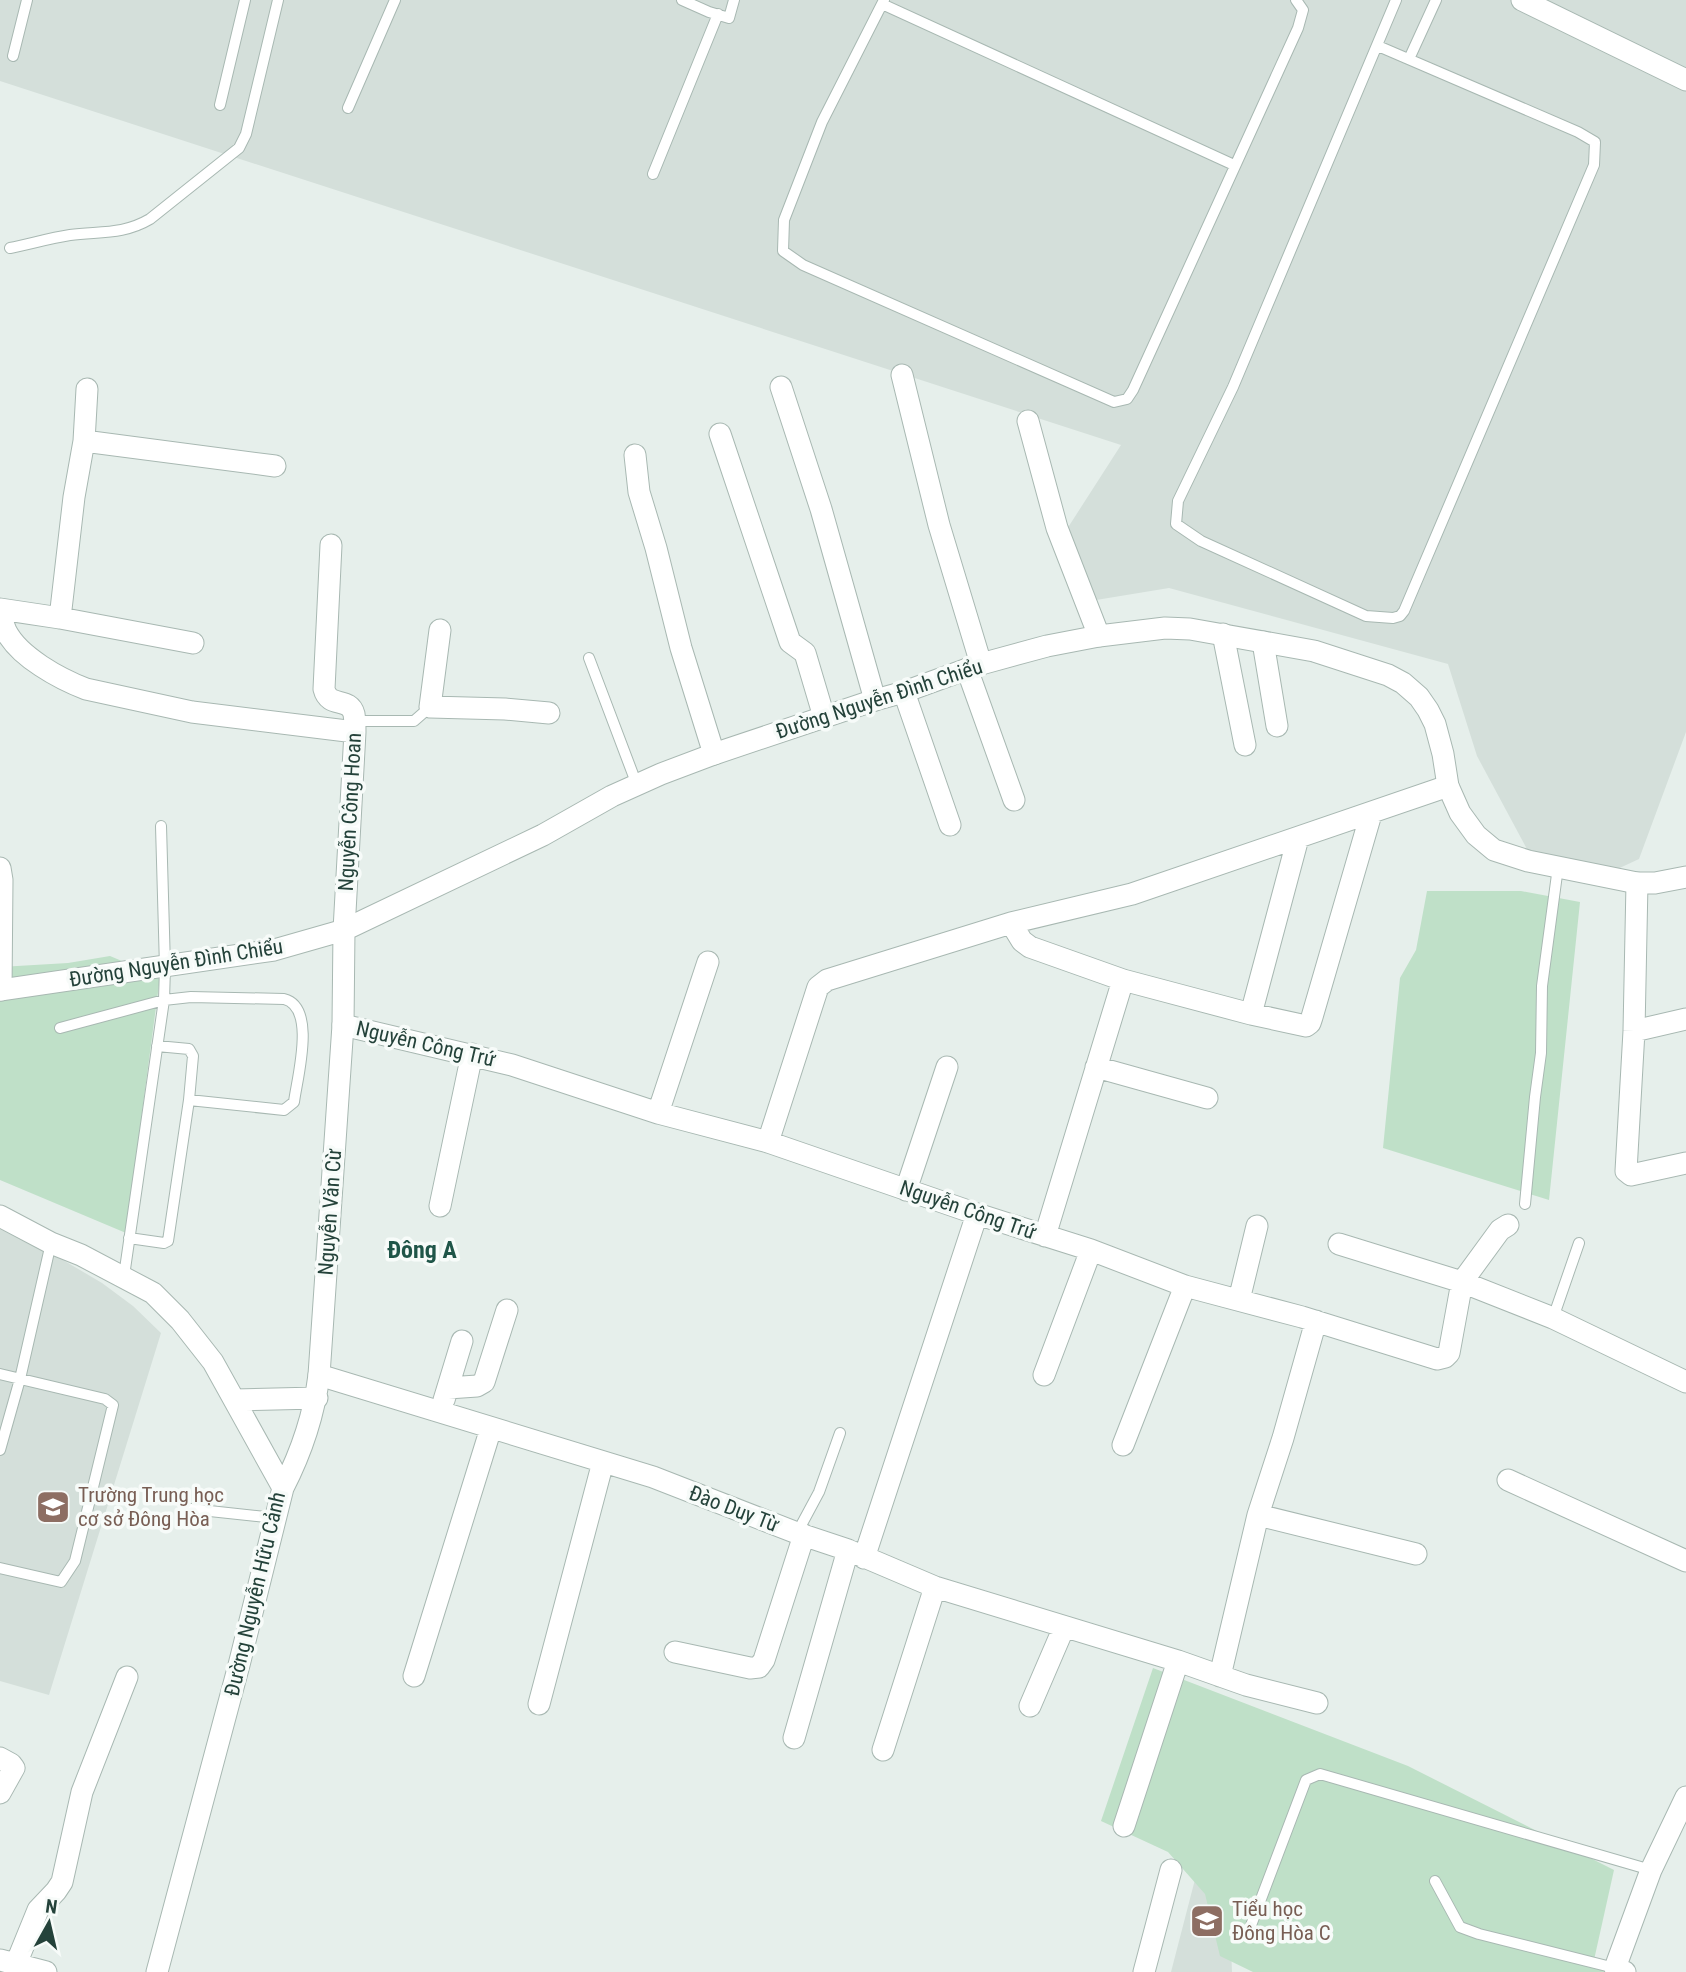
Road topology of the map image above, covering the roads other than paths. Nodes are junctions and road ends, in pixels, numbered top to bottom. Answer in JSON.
{"nodes":[{"id":1,"x":27,"y":0,"type":"edge"},
{"id":2,"x":245,"y":0,"type":"edge"},
{"id":3,"x":278,"y":0,"type":"edge"},
{"id":4,"x":395,"y":0,"type":"edge"},
{"id":5,"x":682,"y":0,"type":"edge"},
{"id":6,"x":734,"y":0,"type":"edge"},
{"id":7,"x":1296,"y":0,"type":"edge"},
{"id":8,"x":1396,"y":0,"type":"edge"},
{"id":9,"x":1436,"y":0,"type":"edge"},
{"id":10,"x":1524,"y":1,"type":"edge"},
{"id":11,"x":883,"y":2,"type":"edge"},
{"id":12,"x":718,"y":14,"type":"junction"},
{"id":13,"x":1378,"y":46,"type":"junction"},
{"id":14,"x":13,"y":56,"type":"dead end"},
{"id":15,"x":1409,"y":59,"type":"junction"},
{"id":16,"x":1686,"y":80,"type":"edge"},
{"id":17,"x":220,"y":105,"type":"dead end"},
{"id":18,"x":348,"y":108,"type":"dead end"},
{"id":19,"x":1234,"y":165,"type":"junction"},
{"id":20,"x":653,"y":174,"type":"dead end"},
{"id":21,"x":10,"y":248,"type":"dead end"},
{"id":22,"x":902,"y":375,"type":"dead end"},
{"id":23,"x":781,"y":387,"type":"dead end"},
{"id":24,"x":87,"y":389,"type":"dead end"},
{"id":25,"x":1028,"y":421,"type":"dead end"},
{"id":26,"x":720,"y":434,"type":"dead end"},
{"id":27,"x":85,"y":441,"type":"junction"},
{"id":28,"x":635,"y":456,"type":"dead end"},
{"id":29,"x":275,"y":467,"type":"dead end"},
{"id":30,"x":331,"y":545,"type":"dead end"},
{"id":31,"x":0,"y":609,"type":"edge"},
{"id":32,"x":0,"y":615,"type":"edge"},
{"id":33,"x":60,"y":618,"type":"junction"},
{"id":34,"x":440,"y":630,"type":"dead end"},
{"id":35,"x":1223,"y":634,"type":"junction"},
{"id":36,"x":1099,"y":635,"type":"junction"},
{"id":37,"x":1263,"y":642,"type":"junction"},
{"id":38,"x":193,"y":643,"type":"dead end"},
{"id":39,"x":589,"y":658,"type":"dead end"},
{"id":40,"x":974,"y":667,"type":"junction"},
{"id":41,"x":904,"y":692,"type":"junction"},
{"id":42,"x":875,"y":700,"type":"junction"},
{"id":43,"x":429,"y":707,"type":"junction"},
{"id":44,"x":549,"y":713,"type":"dead end"},
{"id":45,"x":824,"y":717,"type":"junction"},
{"id":46,"x":1277,"y":726,"type":"dead end"},
{"id":47,"x":355,"y":727,"type":"junction"},
{"id":48,"x":1245,"y":745,"type":"dead end"},
{"id":49,"x":714,"y":754,"type":"junction"},
{"id":50,"x":637,"y":785,"type":"junction"},
{"id":51,"x":1448,"y":786,"type":"junction"},
{"id":52,"x":1014,"y":800,"type":"dead end"},
{"id":53,"x":1371,"y":814,"type":"junction"},
{"id":54,"x":950,"y":825,"type":"dead end"},
{"id":55,"x":161,"y":826,"type":"dead end"},
{"id":56,"x":1298,"y":838,"type":"junction"},
{"id":57,"x":1558,"y":867,"type":"junction"},
{"id":58,"x":0,"y":868,"type":"edge"},
{"id":59,"x":1686,"y":877,"type":"edge"},
{"id":60,"x":1637,"y":883,"type":"junction"},
{"id":61,"x":1011,"y":923,"type":"junction"},
{"id":62,"x":344,"y":930,"type":"junction"},
{"id":63,"x":708,"y":962,"type":"dead end"},
{"id":64,"x":165,"y":967,"type":"junction"},
{"id":65,"x":1123,"y":980,"type":"junction"},
{"id":66,"x":1,"y":990,"type":"edge"},
{"id":67,"x":164,"y":1000,"type":"junction"},
{"id":68,"x":1251,"y":1014,"type":"junction"},
{"id":69,"x":1686,"y":1019,"type":"edge"},
{"id":70,"x":343,"y":1025,"type":"junction"},
{"id":71,"x":60,"y":1028,"type":"dead end"},
{"id":72,"x":1634,"y":1031,"type":"junction"},
{"id":73,"x":157,"y":1046,"type":"junction"},
{"id":74,"x":472,"y":1054,"type":"junction"},
{"id":75,"x":947,"y":1067,"type":"dead end"},
{"id":76,"x":1096,"y":1067,"type":"junction"},
{"id":77,"x":1207,"y":1098,"type":"dead end"},
{"id":78,"x":189,"y":1100,"type":"junction"},
{"id":79,"x":658,"y":1113,"type":"junction"},
{"id":80,"x":768,"y":1142,"type":"junction"},
{"id":81,"x":1686,"y":1163,"type":"edge"},
{"id":82,"x":906,"y":1190,"type":"junction"},
{"id":83,"x":1525,"y":1204,"type":"dead end"},
{"id":84,"x":440,"y":1206,"type":"dead end"},
{"id":85,"x":977,"y":1214,"type":"junction"},
{"id":86,"x":0,"y":1216,"type":"edge"},
{"id":87,"x":1508,"y":1224,"type":"dead end"},
{"id":88,"x":1257,"y":1226,"type":"dead end"},
{"id":89,"x":1045,"y":1236,"type":"junction"},
{"id":90,"x":129,"y":1238,"type":"junction"},
{"id":91,"x":51,"y":1243,"type":"junction"},
{"id":92,"x":1579,"y":1243,"type":"dead end"},
{"id":93,"x":1339,"y":1244,"type":"dead end"},
{"id":94,"x":1091,"y":1250,"type":"junction"},
{"id":95,"x":124,"y":1276,"type":"junction"},
{"id":96,"x":1462,"y":1282,"type":"junction"},
{"id":97,"x":1185,"y":1286,"type":"junction"},
{"id":98,"x":1239,"y":1300,"type":"junction"},
{"id":99,"x":508,"y":1310,"type":"dead end"},
{"id":100,"x":1553,"y":1318,"type":"junction"},
{"id":101,"x":1316,"y":1321,"type":"junction"},
{"id":102,"x":462,"y":1341,"type":"dead end"},
{"id":103,"x":0,"y":1374,"type":"edge"},
{"id":104,"x":319,"y":1375,"type":"junction"},
{"id":105,"x":1044,"y":1375,"type":"dead end"},
{"id":106,"x":20,"y":1379,"type":"junction"},
{"id":107,"x":1686,"y":1382,"type":"edge"},
{"id":108,"x":448,"y":1388,"type":"junction"},
{"id":109,"x":317,"y":1398,"type":"junction"},
{"id":110,"x":235,"y":1400,"type":"junction"},
{"id":111,"x":440,"y":1412,"type":"junction"},
{"id":112,"x":491,"y":1428,"type":"junction"},
{"id":113,"x":840,"y":1433,"type":"dead end"},
{"id":114,"x":1123,"y":1445,"type":"dead end"},
{"id":115,"x":0,"y":1450,"type":"edge"},
{"id":116,"x":603,"y":1462,"type":"junction"},
{"id":117,"x":1508,"y":1480,"type":"dead end"},
{"id":118,"x":284,"y":1488,"type":"junction"},
{"id":119,"x":191,"y":1509,"type":"dead end"},
{"id":120,"x":1258,"y":1515,"type":"junction"},
{"id":121,"x":275,"y":1518,"type":"junction"},
{"id":122,"x":800,"y":1534,"type":"junction"},
{"id":123,"x":856,"y":1554,"type":"junction"},
{"id":124,"x":1416,"y":1554,"type":"dead end"},
{"id":125,"x":1686,"y":1561,"type":"edge"},
{"id":126,"x":0,"y":1568,"type":"edge"},
{"id":127,"x":935,"y":1587,"type":"junction"},
{"id":128,"x":1064,"y":1627,"type":"junction"},
{"id":129,"x":676,"y":1652,"type":"dead end"},
{"id":130,"x":1178,"y":1661,"type":"junction"},
{"id":131,"x":414,"y":1675,"type":"dead end"},
{"id":132,"x":1220,"y":1675,"type":"junction"},
{"id":133,"x":127,"y":1677,"type":"dead end"},
{"id":134,"x":1317,"y":1703,"type":"dead end"},
{"id":135,"x":539,"y":1704,"type":"dead end"},
{"id":136,"x":1030,"y":1706,"type":"dead end"},
{"id":137,"x":794,"y":1738,"type":"dead end"},
{"id":138,"x":883,"y":1750,"type":"dead end"},
{"id":139,"x":0,"y":1758,"type":"edge"},
{"id":140,"x":0,"y":1793,"type":"edge"},
{"id":141,"x":1686,"y":1797,"type":"edge"},
{"id":142,"x":1124,"y":1826,"type":"dead end"},
{"id":143,"x":1171,"y":1870,"type":"dead end"},
{"id":144,"x":1651,"y":1870,"type":"junction"},
{"id":145,"x":1434,"y":1881,"type":"dead end"},
{"id":146,"x":1250,"y":1928,"type":"dead end"},
{"id":147,"x":8,"y":1962,"type":"edge"},
{"id":148,"x":1620,"y":1970,"type":"edge"},
{"id":149,"x":46,"y":1972,"type":"edge"},
{"id":150,"x":157,"y":1972,"type":"edge"},
{"id":151,"x":1144,"y":1972,"type":"edge"}],
"edges":[{"from":1,"to":14,"type":"lane"},
{"from":2,"to":17,"type":"lane"},
{"from":3,"to":21,"type":"lane"},
{"from":4,"to":18,"type":"lane"},
{"from":5,"to":12,"type":"lane"},
{"from":6,"to":12,"type":"lane"},
{"from":7,"to":19,"type":"lane"},
{"from":8,"to":13,"type":"lane"},
{"from":9,"to":15,"type":"lane"},
{"from":10,"to":16,"type":"street"},
{"from":11,"to":19,"type":"lane"},
{"from":11,"to":19,"type":"lane"},
{"from":12,"to":20,"type":"lane"},
{"from":13,"to":15,"type":"lane"},
{"from":13,"to":15,"type":"lane"},
{"from":22,"to":40,"type":"street"},
{"from":23,"to":42,"type":"street"},
{"from":24,"to":27,"type":"street"},
{"from":25,"to":36,"type":"street"},
{"from":26,"to":45,"type":"street"},
{"from":27,"to":29,"type":"street"},
{"from":27,"to":33,"type":"street"},
{"from":28,"to":49,"type":"street"},
{"from":30,"to":47,"type":"street","name":"Nguyễn Công Hoan"},
{"from":31,"to":33,"type":"street"},
{"from":32,"to":47,"type":"street"},
{"from":33,"to":38,"type":"street"},
{"from":34,"to":43,"type":"street"},
{"from":35,"to":36,"type":"street","name":"Đường Nguyễn Đình Chiểu"},
{"from":35,"to":37,"type":"street","name":"Đường Nguyễn Đình Chiểu"},
{"from":35,"to":48,"type":"street"},
{"from":36,"to":40,"type":"street","name":"Đường Nguyễn Đình Chiểu"},
{"from":37,"to":46,"type":"street"},
{"from":37,"to":51,"type":"street","name":"Đường Nguyễn Đình Chiểu"},
{"from":39,"to":50,"type":"lane"},
{"from":40,"to":41,"type":"street","name":"Đường Nguyễn Đình Chiểu"},
{"from":40,"to":52,"type":"street"},
{"from":41,"to":42,"type":"street","name":"Đường Nguyễn Đình Chiểu"},
{"from":41,"to":54,"type":"street"},
{"from":42,"to":45,"type":"street","name":"Đường Nguyễn Đình Chiểu"},
{"from":43,"to":44,"type":"street"},
{"from":43,"to":47,"type":"lane"},
{"from":45,"to":49,"type":"street","name":"Đường Nguyễn Đình Chiểu"},
{"from":47,"to":62,"type":"street","name":"Nguyễn Công Hoan"},
{"from":49,"to":50,"type":"street","name":"Đường Nguyễn Đình Chiểu"},
{"from":50,"to":62,"type":"street","name":"Đường Nguyễn Đình Chiểu"},
{"from":51,"to":53,"type":"street"},
{"from":51,"to":57,"type":"street","name":"Đường Nguyễn Đình Chiểu"},
{"from":53,"to":56,"type":"street"},
{"from":53,"to":68,"type":"street"},
{"from":55,"to":64,"type":"lane"},
{"from":56,"to":61,"type":"street"},
{"from":56,"to":68,"type":"street"},
{"from":57,"to":60,"type":"street","name":"Đường Nguyễn Đình Chiểu"},
{"from":57,"to":83,"type":"lane"},
{"from":58,"to":66,"type":"street"},
{"from":59,"to":60,"type":"street","name":"Đường Nguyễn Đình Chiểu"},
{"from":60,"to":72,"type":"street"},
{"from":61,"to":65,"type":"street"},
{"from":61,"to":80,"type":"street"},
{"from":62,"to":64,"type":"street","name":"Đường Nguyễn Đình Chiểu"},
{"from":62,"to":70,"type":"street","name":"Nguyễn Văn Cừ"},
{"from":63,"to":79,"type":"street"},
{"from":64,"to":66,"type":"street","name":"Đường Nguyễn Đình Chiểu"},
{"from":64,"to":67,"type":"lane"},
{"from":65,"to":68,"type":"street"},
{"from":65,"to":76,"type":"street"},
{"from":67,"to":71,"type":"lane"},
{"from":67,"to":73,"type":"lane"},
{"from":67,"to":78,"type":"lane"},
{"from":69,"to":72,"type":"street"},
{"from":70,"to":74,"type":"street","name":"Nguyễn Công Trứ"},
{"from":70,"to":104,"type":"street","name":"Nguyễn Văn Cừ"},
{"from":72,"to":81,"type":"street"},
{"from":73,"to":78,"type":"lane"},
{"from":73,"to":90,"type":"lane"},
{"from":74,"to":79,"type":"street","name":"Nguyễn Công Trứ"},
{"from":74,"to":84,"type":"street"},
{"from":75,"to":82,"type":"street"},
{"from":76,"to":77,"type":"street"},
{"from":76,"to":89,"type":"street"},
{"from":78,"to":90,"type":"lane"},
{"from":79,"to":80,"type":"street","name":"Nguyễn Công Trứ"},
{"from":80,"to":82,"type":"street","name":"Nguyễn Công Trứ"},
{"from":82,"to":85,"type":"street","name":"Nguyễn Công Trứ"},
{"from":85,"to":89,"type":"street","name":"Nguyễn Công Trứ"},
{"from":85,"to":123,"type":"street"},
{"from":86,"to":91,"type":"street","name":"Đường Nguyễn Hữu Cảnh"},
{"from":87,"to":96,"type":"street","name":"Nguyễn Công Trứ"},
{"from":88,"to":98,"type":"street"},
{"from":89,"to":94,"type":"street","name":"Nguyễn Công Trứ"},
{"from":90,"to":95,"type":"lane"},
{"from":91,"to":95,"type":"street","name":"Đường Nguyễn Hữu Cảnh"},
{"from":91,"to":106,"type":"lane"},
{"from":92,"to":100,"type":"lane"},
{"from":93,"to":96,"type":"street"},
{"from":94,"to":97,"type":"street","name":"Nguyễn Công Trứ"},
{"from":94,"to":105,"type":"street"},
{"from":95,"to":110,"type":"street","name":"Đường Nguyễn Hữu Cảnh"},
{"from":96,"to":100,"type":"street"},
{"from":96,"to":101,"type":"street","name":"Nguyễn Công Trứ"},
{"from":97,"to":98,"type":"street","name":"Nguyễn Công Trứ"},
{"from":97,"to":114,"type":"street"},
{"from":98,"to":101,"type":"street","name":"Nguyễn Công Trứ"},
{"from":99,"to":108,"type":"street"},
{"from":100,"to":107,"type":"street"},
{"from":101,"to":120,"type":"street"},
{"from":102,"to":108,"type":"street"},
{"from":103,"to":106,"type":"lane"},
{"from":104,"to":109,"type":"street","name":"Nguyễn Văn Cừ"},
{"from":104,"to":111,"type":"street","name":"Đào Duy Từ"},
{"from":106,"to":115,"type":"lane"},
{"from":106,"to":126,"type":"lane"},
{"from":108,"to":111,"type":"street"},
{"from":109,"to":110,"type":"street"},
{"from":109,"to":118,"type":"street","name":"Nguyễn Văn Cừ"},
{"from":110,"to":118,"type":"street","name":"Đường Nguyễn Hữu Cảnh"},
{"from":111,"to":112,"type":"street","name":"Đào Duy Từ"},
{"from":112,"to":116,"type":"street","name":"Đào Duy Từ"},
{"from":112,"to":131,"type":"street"},
{"from":113,"to":122,"type":"lane"},
{"from":116,"to":122,"type":"street","name":"Đào Duy Từ"},
{"from":116,"to":135,"type":"street"},
{"from":117,"to":125,"type":"street"},
{"from":118,"to":121,"type":"street","name":"Đường Nguyễn Hữu Cảnh"},
{"from":119,"to":121,"type":"lane"},
{"from":120,"to":124,"type":"street"},
{"from":120,"to":132,"type":"street"},
{"from":121,"to":150,"type":"street","name":"Đường Nguyễn Hữu Cảnh"},
{"from":122,"to":123,"type":"street","name":"Đào Duy Từ"},
{"from":122,"to":129,"type":"street"},
{"from":123,"to":127,"type":"street","name":"Đào Duy Từ"},
{"from":123,"to":137,"type":"street"},
{"from":127,"to":128,"type":"street","name":"Đào Duy Từ"},
{"from":127,"to":138,"type":"street"},
{"from":128,"to":130,"type":"street","name":"Đào Duy Từ"},
{"from":128,"to":136,"type":"street"},
{"from":130,"to":132,"type":"street","name":"Đào Duy Từ"},
{"from":130,"to":142,"type":"street"},
{"from":132,"to":134,"type":"street","name":"Đào Duy Từ"},
{"from":133,"to":147,"type":"street"},
{"from":139,"to":140,"type":"street"},
{"from":141,"to":144,"type":"street"},
{"from":143,"to":151,"type":"street"},
{"from":144,"to":146,"type":"lane"},
{"from":144,"to":148,"type":"street"},
{"from":145,"to":148,"type":"lane"},
{"from":147,"to":149,"type":"street"}]}
